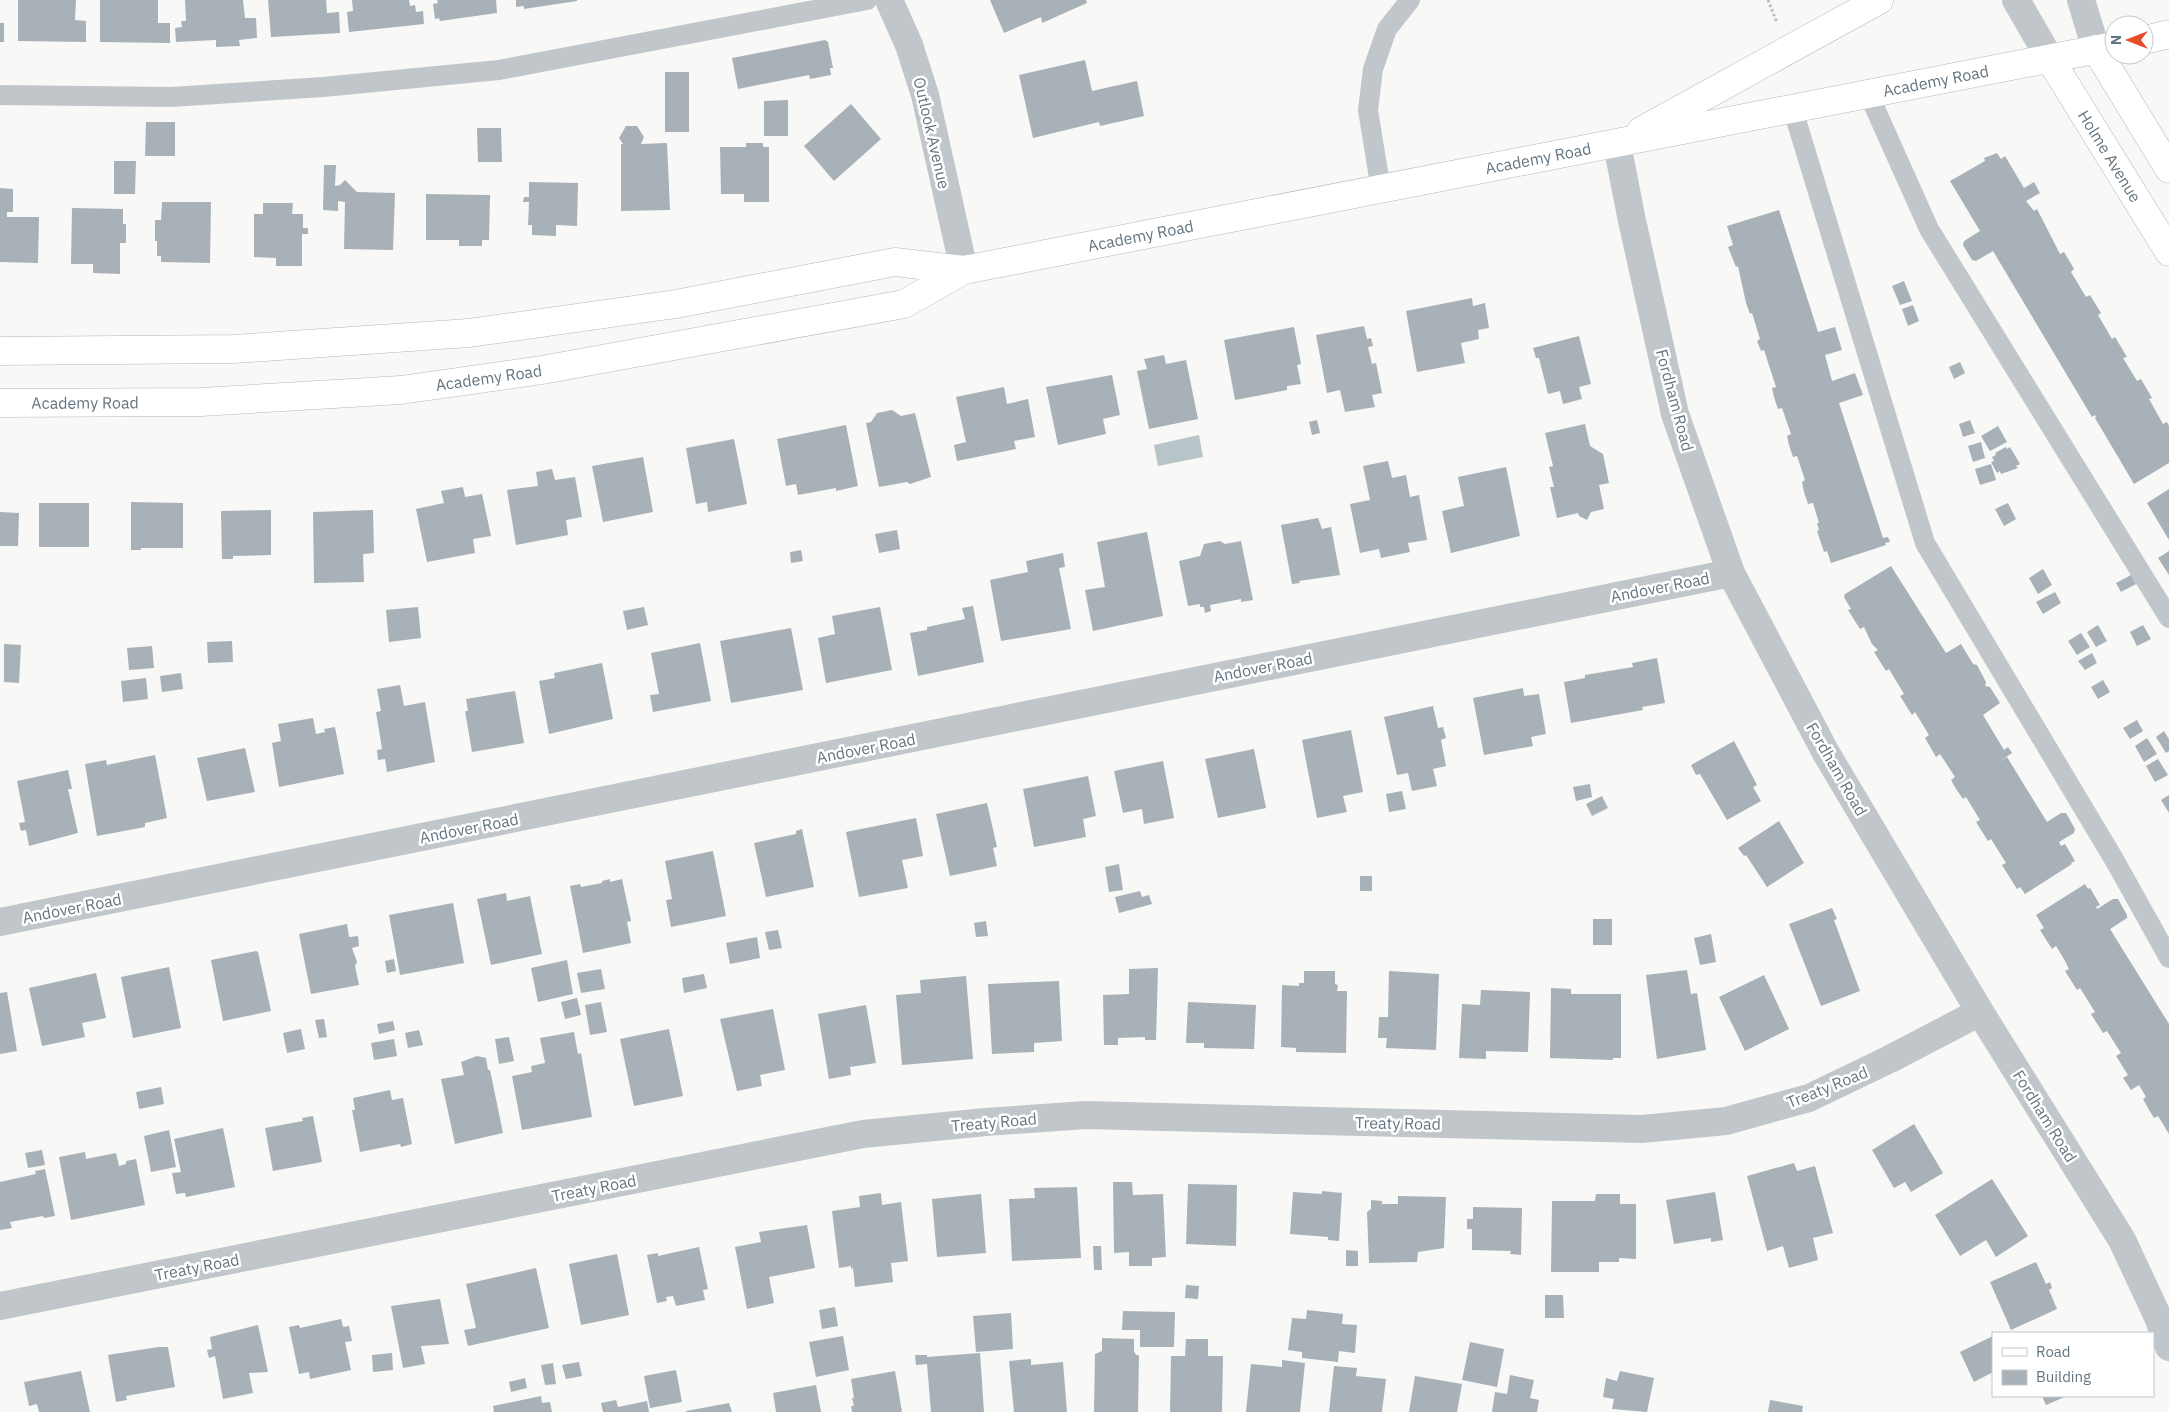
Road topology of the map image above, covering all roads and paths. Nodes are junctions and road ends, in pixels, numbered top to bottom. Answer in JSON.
{"nodes":[{"id":1,"x":867,"y":0,"type":"edge"},
{"id":2,"x":889,"y":0,"type":"edge"},
{"id":3,"x":1410,"y":0,"type":"edge"},
{"id":4,"x":1768,"y":0,"type":"edge"},
{"id":5,"x":1879,"y":0,"type":"edge"},
{"id":6,"x":2016,"y":0,"type":"edge"},
{"id":7,"x":2081,"y":0,"type":"edge"},
{"id":8,"x":1777,"y":24,"type":"dead end"},
{"id":9,"x":2169,"y":34,"type":"edge"},
{"id":10,"x":2154,"y":38,"type":"edge"},
{"id":11,"x":2104,"y":46,"type":"edge"},
{"id":12,"x":2104,"y":48,"type":"edge"},
{"id":13,"x":2050,"y":59,"type":"junction"},
{"id":14,"x":2114,"y":65,"type":"edge"},
{"id":15,"x":0,"y":95,"type":"edge"},
{"id":16,"x":1869,"y":95,"type":"junction"},
{"id":17,"x":1793,"y":110,"type":"junction"},
{"id":18,"x":1618,"y":144,"type":"junction"},
{"id":19,"x":2169,"y":169,"type":"edge"},
{"id":20,"x":1381,"y":190,"type":"junction"},
{"id":21,"x":2169,"y":252,"type":"edge"},
{"id":22,"x":964,"y":270,"type":"junction"},
{"id":23,"x":0,"y":351,"type":"edge"},
{"id":24,"x":0,"y":403,"type":"edge"},
{"id":25,"x":1731,"y":573,"type":"junction"},
{"id":26,"x":2169,"y":618,"type":"edge"},
{"id":27,"x":0,"y":922,"type":"edge"},
{"id":28,"x":2169,"y":958,"type":"edge"},
{"id":29,"x":1980,"y":1012,"type":"junction"},
{"id":30,"x":2159,"y":1293,"type":"edge"},
{"id":31,"x":0,"y":1306,"type":"edge"},
{"id":32,"x":2168,"y":1344,"type":"edge"}],
"edges":[{"from":1,"to":15,"type":"lane"},
{"from":2,"to":22,"type":"street","name":"Outlook Avenue"},
{"from":3,"to":20,"type":"lane"},
{"from":4,"to":8,"type":"path"},
{"from":5,"to":18,"type":"main road"},
{"from":6,"to":13,"type":"street"},
{"from":7,"to":11,"type":"street"},
{"from":9,"to":10,"type":"main road"},
{"from":12,"to":13,"type":"main road","name":"Academy Road"},
{"from":13,"to":16,"type":"main road","name":"Academy Road"},
{"from":13,"to":21,"type":"main road","name":"Holme Avenue"},
{"from":14,"to":19,"type":"main road"},
{"from":16,"to":17,"type":"main road","name":"Academy Road"},
{"from":16,"to":26,"type":"lane"},
{"from":17,"to":18,"type":"main road","name":"Academy Road"},
{"from":17,"to":28,"type":"lane"},
{"from":18,"to":20,"type":"main road","name":"Academy Road"},
{"from":18,"to":25,"type":"street","name":"Fordham Road"},
{"from":20,"to":22,"type":"main road","name":"Academy Road"},
{"from":22,"to":23,"type":"main road","name":"Academy Road"},
{"from":22,"to":24,"type":"main road","name":"Academy Road"},
{"from":25,"to":27,"type":"street","name":"Andover Road"},
{"from":25,"to":29,"type":"street","name":"Fordham Road"},
{"from":29,"to":30,"type":"street","name":"Fordham Road"},
{"from":29,"to":31,"type":"street","name":"Treaty Road"},
{"from":30,"to":32,"type":"street","name":"Fordham Road"}]}
